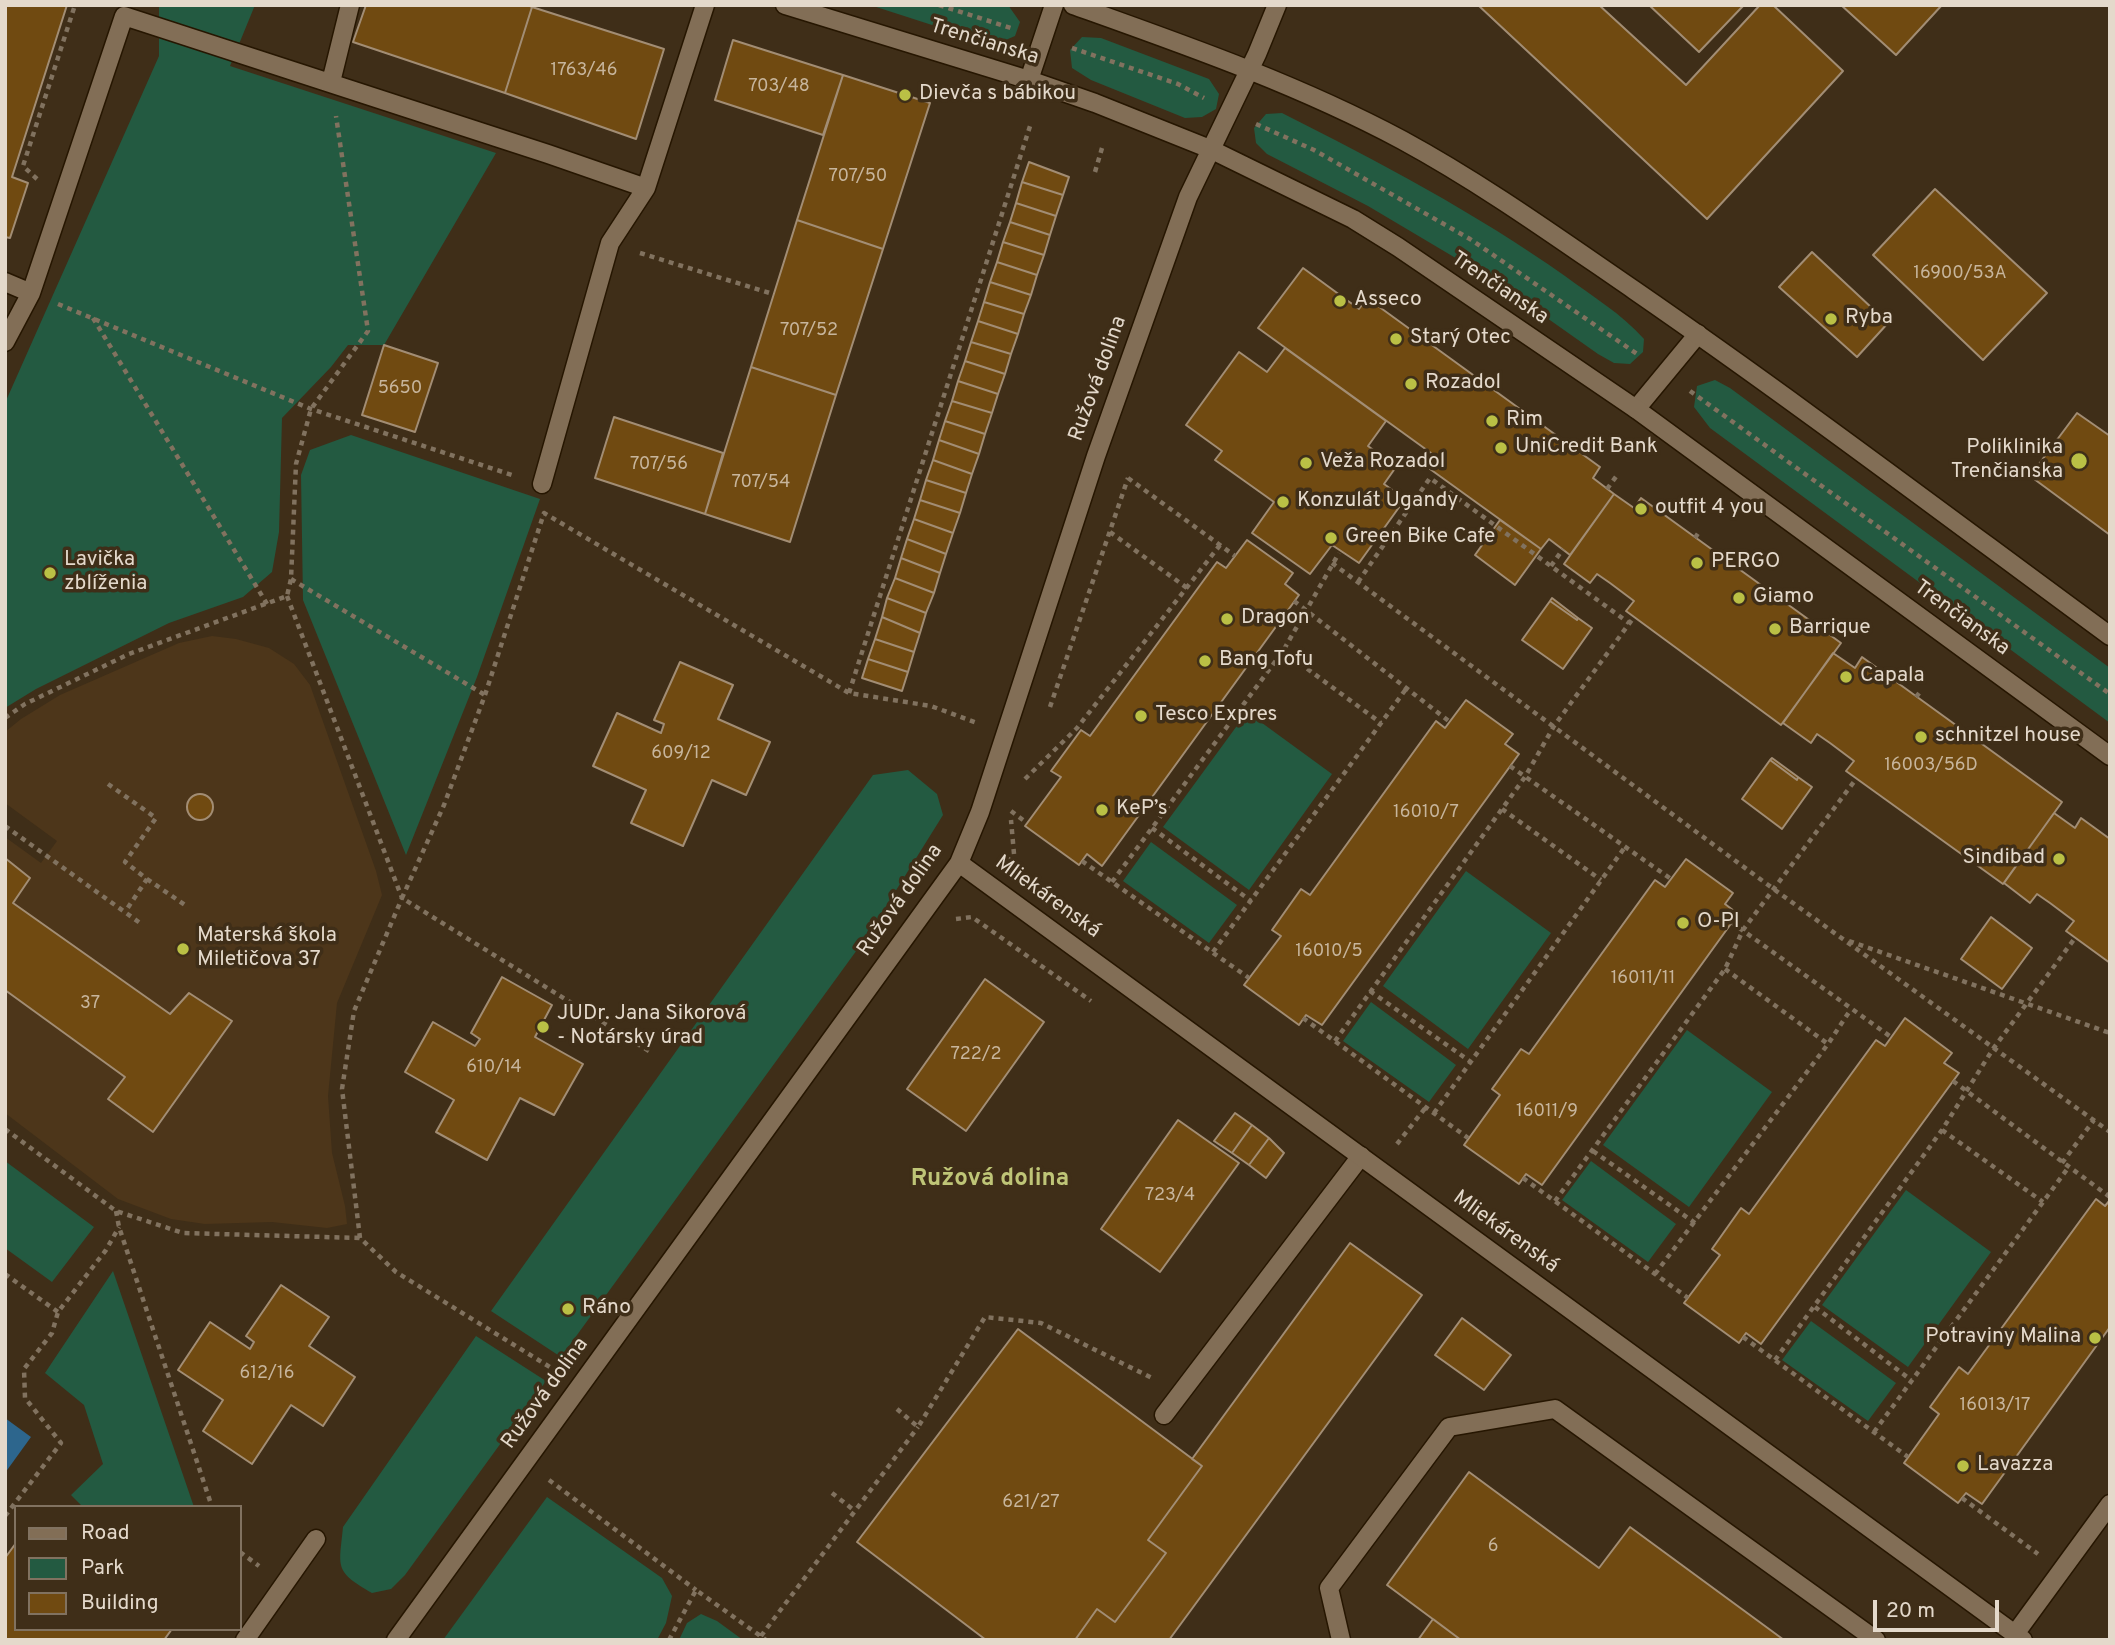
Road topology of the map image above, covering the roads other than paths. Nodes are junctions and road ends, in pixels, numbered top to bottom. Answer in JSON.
{"nodes":[{"id":1,"x":350,"y":5,"type":"edge"},
{"id":2,"x":705,"y":5,"type":"edge"},
{"id":3,"x":785,"y":5,"type":"edge"},
{"id":4,"x":1054,"y":5,"type":"edge"},
{"id":5,"x":1073,"y":5,"type":"edge"},
{"id":6,"x":1277,"y":5,"type":"edge"},
{"id":7,"x":125,"y":11,"type":"edge"},
{"id":8,"x":1250,"y":70,"type":"junction"},
{"id":9,"x":1029,"y":80,"type":"junction"},
{"id":10,"x":331,"y":82,"type":"junction"},
{"id":11,"x":1210,"y":149,"type":"junction"},
{"id":12,"x":646,"y":188,"type":"junction"},
{"id":13,"x":5,"y":282,"type":"edge"},
{"id":14,"x":31,"y":293,"type":"junction"},
{"id":15,"x":1698,"y":334,"type":"junction"},
{"id":16,"x":5,"y":342,"type":"edge"},
{"id":17,"x":1636,"y":409,"type":"junction"},
{"id":18,"x":542,"y":484,"type":"road end"},
{"id":19,"x":2110,"y":636,"type":"edge"},
{"id":20,"x":2110,"y":756,"type":"edge"},
{"id":21,"x":959,"y":863,"type":"junction"},
{"id":22,"x":1361,"y":1156,"type":"junction"},
{"id":23,"x":1164,"y":1415,"type":"dead end"},
{"id":24,"x":2110,"y":1504,"type":"edge"},
{"id":25,"x":316,"y":1539,"type":"dead end"},
{"id":26,"x":2017,"y":1638,"type":"edge"},
{"id":27,"x":245,"y":1640,"type":"edge"},
{"id":28,"x":396,"y":1640,"type":"edge"},
{"id":29,"x":1341,"y":1640,"type":"edge"},
{"id":30,"x":1876,"y":1640,"type":"edge"}],
"edges":[{"from":1,"to":10,"type":"street"},
{"from":2,"to":12,"type":"street"},
{"from":3,"to":9,"type":"street","name":"Trenčianska"},
{"from":4,"to":9,"type":"street"},
{"from":5,"to":8,"type":"street"},
{"from":6,"to":8,"type":"street","name":"Ružová dolina"},
{"from":7,"to":10,"type":"street"},
{"from":7,"to":14,"type":"street"},
{"from":8,"to":11,"type":"street","name":"Ružová dolina"},
{"from":8,"to":15,"type":"street"},
{"from":9,"to":11,"type":"street","name":"Trenčianska"},
{"from":10,"to":12,"type":"street"},
{"from":11,"to":17,"type":"street","name":"Trenčianska"},
{"from":11,"to":21,"type":"street","name":"Ružová dolina"},
{"from":12,"to":18,"type":"street"},
{"from":13,"to":14,"type":"street"},
{"from":14,"to":16,"type":"street"},
{"from":15,"to":17,"type":"street"},
{"from":15,"to":19,"type":"street"},
{"from":17,"to":20,"type":"street","name":"Trenčianska"},
{"from":21,"to":22,"type":"street","name":"Mliekárenská"},
{"from":21,"to":28,"type":"street","name":"Ružová dolina"},
{"from":22,"to":23,"type":"street"},
{"from":22,"to":26,"type":"street","name":"Mliekárenská"},
{"from":24,"to":26,"type":"street"},
{"from":25,"to":27,"type":"street"},
{"from":29,"to":30,"type":"street"}]}
